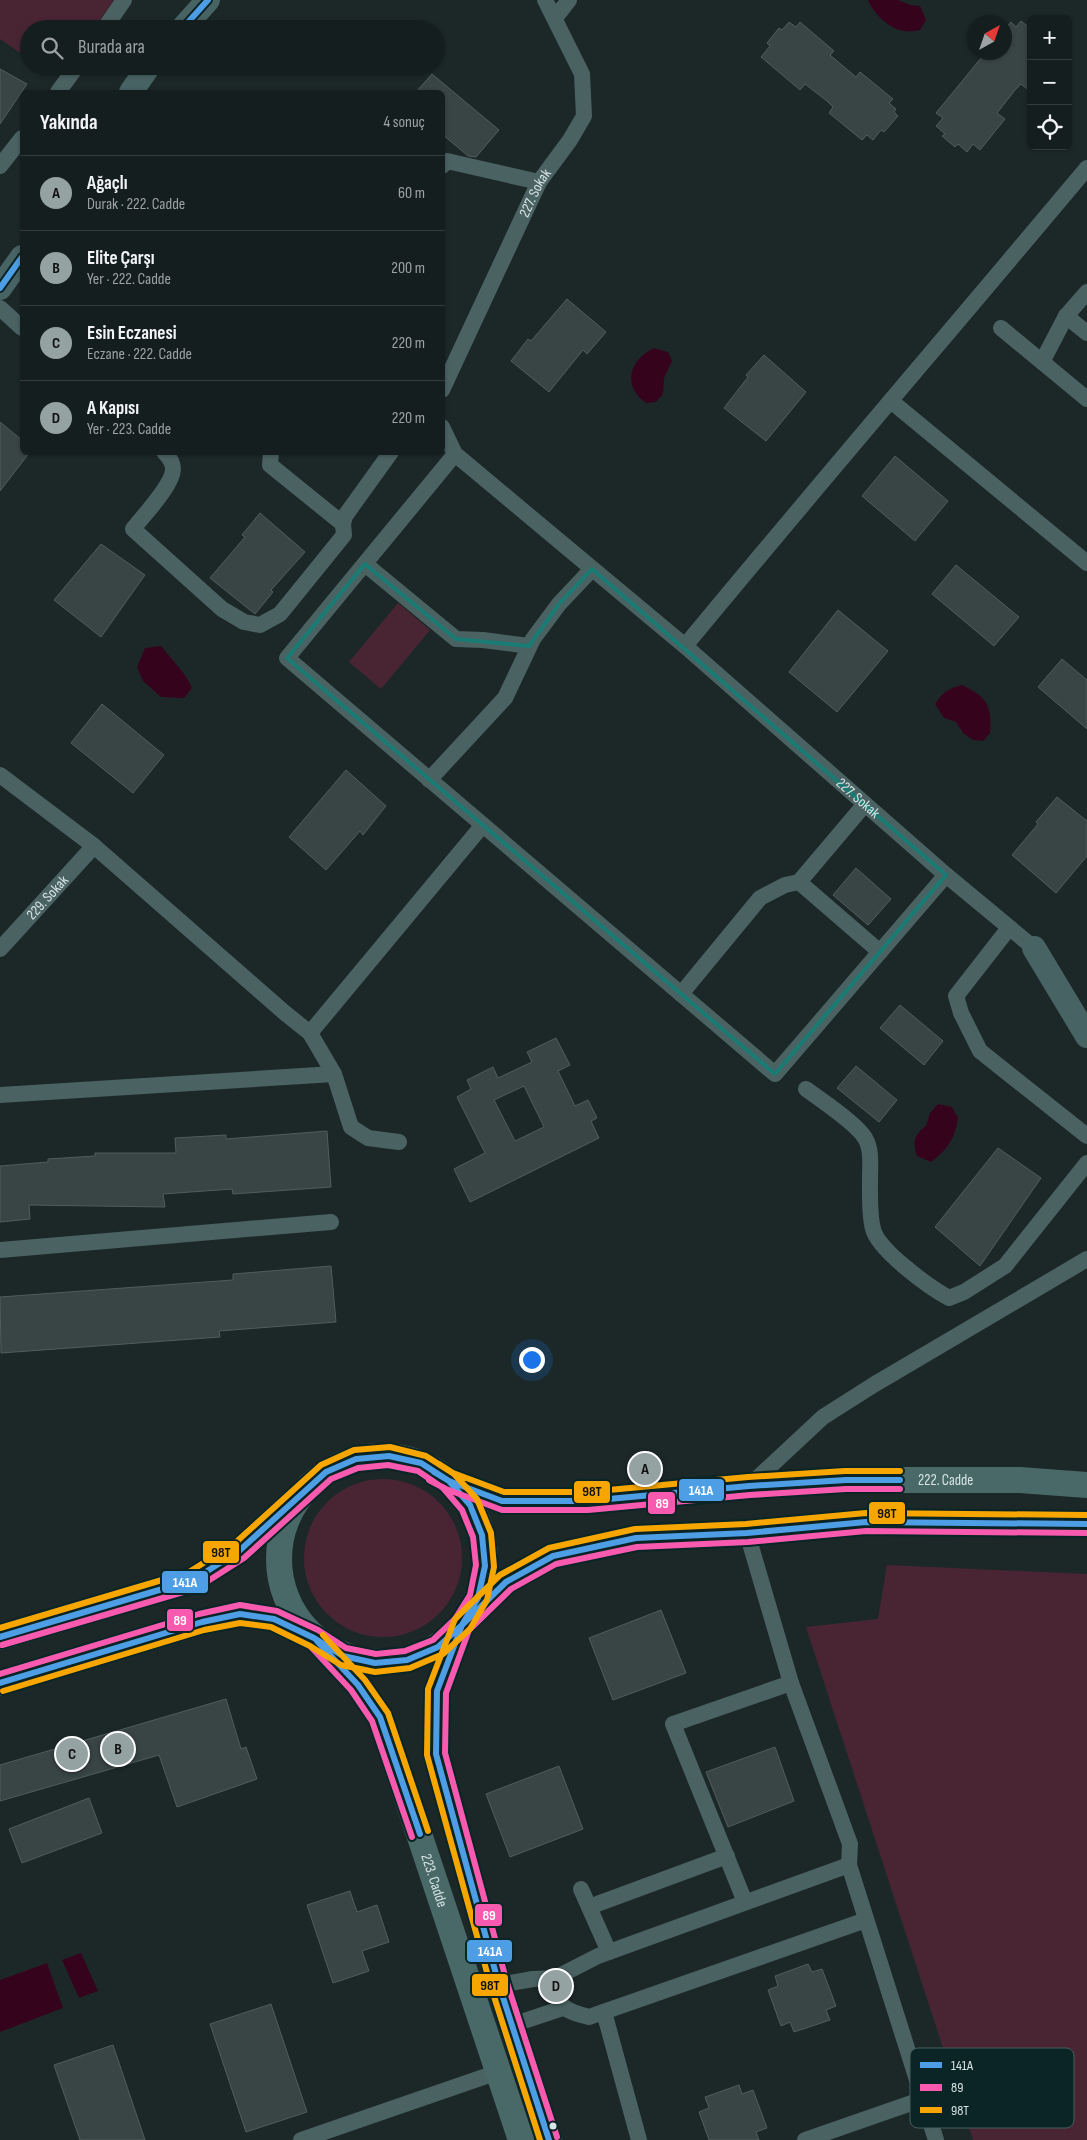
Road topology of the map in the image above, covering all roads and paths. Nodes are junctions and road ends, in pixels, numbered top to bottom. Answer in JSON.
{"nodes":[{"id":1,"x":124,"y":0,"type":"edge"},
{"id":2,"x":208,"y":0,"type":"edge"},
{"id":3,"x":546,"y":0,"type":"edge"},
{"id":4,"x":569,"y":0,"type":"edge"},
{"id":5,"x":554,"y":18,"type":"junction"},
{"id":6,"x":110,"y":20,"type":"edge"},
{"id":7,"x":190,"y":20,"type":"edge"},
{"id":8,"x":70,"y":75,"type":"edge"},
{"id":9,"x":143,"y":75,"type":"edge"},
{"id":10,"x":59,"y":90,"type":"edge"},
{"id":11,"x":132,"y":90,"type":"edge"},
{"id":12,"x":20,"y":141,"type":"edge"},
{"id":13,"x":445,"y":163,"type":"edge"},
{"id":14,"x":0,"y":166,"type":"edge"},
{"id":15,"x":1087,"y":168,"type":"edge"},
{"id":16,"x":539,"y":182,"type":"junction"},
{"id":17,"x":20,"y":260,"type":"edge"},
{"id":18,"x":0,"y":288,"type":"edge"},
{"id":19,"x":1087,"y":292,"type":"edge"},
{"id":20,"x":0,"y":308,"type":"edge"},
{"id":21,"x":1066,"y":316,"type":"junction"},
{"id":22,"x":20,"y":326,"type":"edge"},
{"id":23,"x":1001,"y":328,"type":"dead end"},
{"id":24,"x":1087,"y":333,"type":"edge"},
{"id":25,"x":1042,"y":362,"type":"junction"},
{"id":26,"x":445,"y":384,"type":"edge"},
{"id":27,"x":1087,"y":399,"type":"edge"},
{"id":28,"x":891,"y":401,"type":"junction"},
{"id":29,"x":445,"y":433,"type":"edge"},
{"id":30,"x":455,"y":454,"type":"junction"},
{"id":31,"x":167,"y":455,"type":"edge"},
{"id":32,"x":271,"y":455,"type":"edge"},
{"id":33,"x":389,"y":455,"type":"edge"},
{"id":34,"x":343,"y":524,"type":"junction"},
{"id":35,"x":1087,"y":563,"type":"edge"},
{"id":36,"x":365,"y":564,"type":"junction"},
{"id":37,"x":592,"y":569,"type":"junction"},
{"id":38,"x":530,"y":646,"type":"junction"},
{"id":39,"x":685,"y":646,"type":"junction"},
{"id":40,"x":0,"y":775,"type":"edge"},
{"id":41,"x":429,"y":780,"type":"junction"},
{"id":42,"x":865,"y":804,"type":"junction"},
{"id":43,"x":482,"y":826,"type":"junction"},
{"id":44,"x":94,"y":846,"type":"junction"},
{"id":45,"x":946,"y":875,"type":"junction"},
{"id":46,"x":799,"y":882,"type":"junction"},
{"id":47,"x":1009,"y":928,"type":"junction"},
{"id":48,"x":1034,"y":948,"type":"junction"},
{"id":49,"x":0,"y":949,"type":"edge"},
{"id":50,"x":880,"y":952,"type":"junction"},
{"id":51,"x":681,"y":994,"type":"junction"},
{"id":52,"x":1087,"y":1006,"type":"edge"},
{"id":53,"x":310,"y":1033,"type":"junction"},
{"id":54,"x":1087,"y":1036,"type":"edge"},
{"id":55,"x":334,"y":1074,"type":"junction"},
{"id":56,"x":806,"y":1089,"type":"dead end"},
{"id":57,"x":0,"y":1095,"type":"edge"},
{"id":58,"x":1087,"y":1136,"type":"edge"},
{"id":59,"x":399,"y":1142,"type":"dead end"},
{"id":60,"x":1087,"y":1163,"type":"edge"},
{"id":61,"x":331,"y":1222,"type":"dead end"},
{"id":62,"x":0,"y":1250,"type":"edge"},
{"id":63,"x":1087,"y":1259,"type":"edge"},
{"id":64,"x":449,"y":1481,"type":"junction"},
{"id":65,"x":1087,"y":1485,"type":"edge"},
{"id":66,"x":749,"y":1486,"type":"junction"},
{"id":67,"x":301,"y":1494,"type":"junction"},
{"id":68,"x":1087,"y":1524,"type":"edge"},
{"id":69,"x":747,"y":1534,"type":"junction"},
{"id":70,"x":462,"y":1625,"type":"junction"},
{"id":71,"x":0,"y":1636,"type":"edge"},
{"id":72,"x":314,"y":1638,"type":"junction"},
{"id":73,"x":0,"y":1683,"type":"edge"},
{"id":74,"x":791,"y":1683,"type":"junction"},
{"id":75,"x":727,"y":1856,"type":"junction"},
{"id":76,"x":848,"y":1865,"type":"junction"},
{"id":77,"x":581,"y":1889,"type":"dead end"},
{"id":78,"x":746,"y":1902,"type":"junction"},
{"id":79,"x":589,"y":1907,"type":"junction"},
{"id":80,"x":866,"y":1920,"type":"junction"},
{"id":81,"x":609,"y":1952,"type":"junction"},
{"id":82,"x":555,"y":1978,"type":"junction"},
{"id":83,"x":500,"y":1985,"type":"junction"},
{"id":84,"x":562,"y":2008,"type":"junction"},
{"id":85,"x":604,"y":2012,"type":"junction"},
{"id":86,"x":512,"y":2025,"type":"junction"},
{"id":87,"x":910,"y":2058,"type":"edge"},
{"id":88,"x":498,"y":2072,"type":"junction"},
{"id":89,"x":910,"y":2104,"type":"edge"},
{"id":90,"x":932,"y":2128,"type":"edge"},
{"id":91,"x":300,"y":2140,"type":"edge"},
{"id":92,"x":521,"y":2140,"type":"edge"},
{"id":93,"x":548,"y":2140,"type":"edge"},
{"id":94,"x":639,"y":2140,"type":"edge"},
{"id":95,"x":805,"y":2140,"type":"edge"},
{"id":96,"x":936,"y":2140,"type":"edge"}],
"edges":[{"from":1,"to":6,"type":"street"},
{"from":2,"to":7,"type":"street"},
{"from":3,"to":5,"type":"street","name":"227. Sokak"},
{"from":4,"to":5,"type":"street"},
{"from":5,"to":16,"type":"street","name":"227. Sokak"},
{"from":8,"to":10,"type":"street"},
{"from":9,"to":11,"type":"street"},
{"from":12,"to":14,"type":"street"},
{"from":13,"to":16,"type":"street"},
{"from":15,"to":28,"type":"street"},
{"from":16,"to":26,"type":"street","name":"227. Sokak"},
{"from":17,"to":18,"type":"street"},
{"from":19,"to":21,"type":"street"},
{"from":20,"to":22,"type":"street"},
{"from":21,"to":24,"type":"street"},
{"from":21,"to":25,"type":"street"},
{"from":23,"to":25,"type":"street"},
{"from":25,"to":27,"type":"street"},
{"from":28,"to":35,"type":"street"},
{"from":28,"to":39,"type":"street"},
{"from":29,"to":30,"type":"street"},
{"from":30,"to":36,"type":"street"},
{"from":30,"to":37,"type":"street","name":"227. Sokak"},
{"from":31,"to":34,"type":"street"},
{"from":32,"to":34,"type":"street"},
{"from":33,"to":34,"type":"street"},
{"from":36,"to":38,"type":"street"},
{"from":36,"to":41,"type":"street"},
{"from":37,"to":38,"type":"street"},
{"from":37,"to":39,"type":"street","name":"227. Sokak"},
{"from":38,"to":41,"type":"street"},
{"from":39,"to":42,"type":"street","name":"227. Sokak"},
{"from":40,"to":44,"type":"street"},
{"from":41,"to":43,"type":"street"},
{"from":42,"to":45,"type":"street","name":"227. Sokak"},
{"from":42,"to":46,"type":"street"},
{"from":43,"to":51,"type":"street"},
{"from":43,"to":53,"type":"street"},
{"from":44,"to":49,"type":"street","name":"229. Sokak"},
{"from":44,"to":53,"type":"street"},
{"from":45,"to":47,"type":"street","name":"227. Sokak"},
{"from":45,"to":50,"type":"street"},
{"from":46,"to":50,"type":"street"},
{"from":46,"to":51,"type":"street"},
{"from":47,"to":48,"type":"street","name":"227. Sokak"},
{"from":47,"to":58,"type":"street"},
{"from":48,"to":52,"type":"street"},
{"from":48,"to":54,"type":"street"},
{"from":50,"to":51,"type":"street"},
{"from":53,"to":55,"type":"street"},
{"from":55,"to":57,"type":"street"},
{"from":55,"to":59,"type":"street"},
{"from":56,"to":60,"type":"street"},
{"from":61,"to":62,"type":"street"},
{"from":63,"to":66,"type":"street"},
{"from":64,"to":66,"type":"main road","name":"222. Cadde"},
{"from":64,"to":67,"type":"main road"},
{"from":64,"to":70,"type":"main road"},
{"from":65,"to":66,"type":"main road","name":"222. Cadde"},
{"from":67,"to":71,"type":"main road"},
{"from":67,"to":72,"type":"main road","name":"223. Cadde"},
{"from":68,"to":69,"type":"main road"},
{"from":69,"to":70,"type":"main road"},
{"from":69,"to":74,"type":"street"},
{"from":70,"to":72,"type":"main road"},
{"from":70,"to":83,"type":"main road"},
{"from":72,"to":73,"type":"main road"},
{"from":72,"to":88,"type":"main road","name":"223. Cadde"},
{"from":74,"to":75,"type":"street"},
{"from":74,"to":76,"type":"street"},
{"from":75,"to":78,"type":"street"},
{"from":75,"to":79,"type":"street"},
{"from":76,"to":78,"type":"street"},
{"from":76,"to":80,"type":"street"},
{"from":77,"to":79,"type":"street"},
{"from":78,"to":81,"type":"street"},
{"from":79,"to":81,"type":"street"},
{"from":80,"to":85,"type":"street"},
{"from":80,"to":87,"type":"street"},
{"from":81,"to":82,"type":"street"},
{"from":82,"to":83,"type":"street"},
{"from":82,"to":84,"type":"street"},
{"from":83,"to":86,"type":"main road"},
{"from":84,"to":85,"type":"street"},
{"from":84,"to":86,"type":"street"},
{"from":85,"to":94,"type":"street"},
{"from":86,"to":93,"type":"main road"},
{"from":88,"to":91,"type":"street"},
{"from":88,"to":92,"type":"main road","name":"223. Cadde"},
{"from":89,"to":95,"type":"street"},
{"from":90,"to":96,"type":"street"}]}
